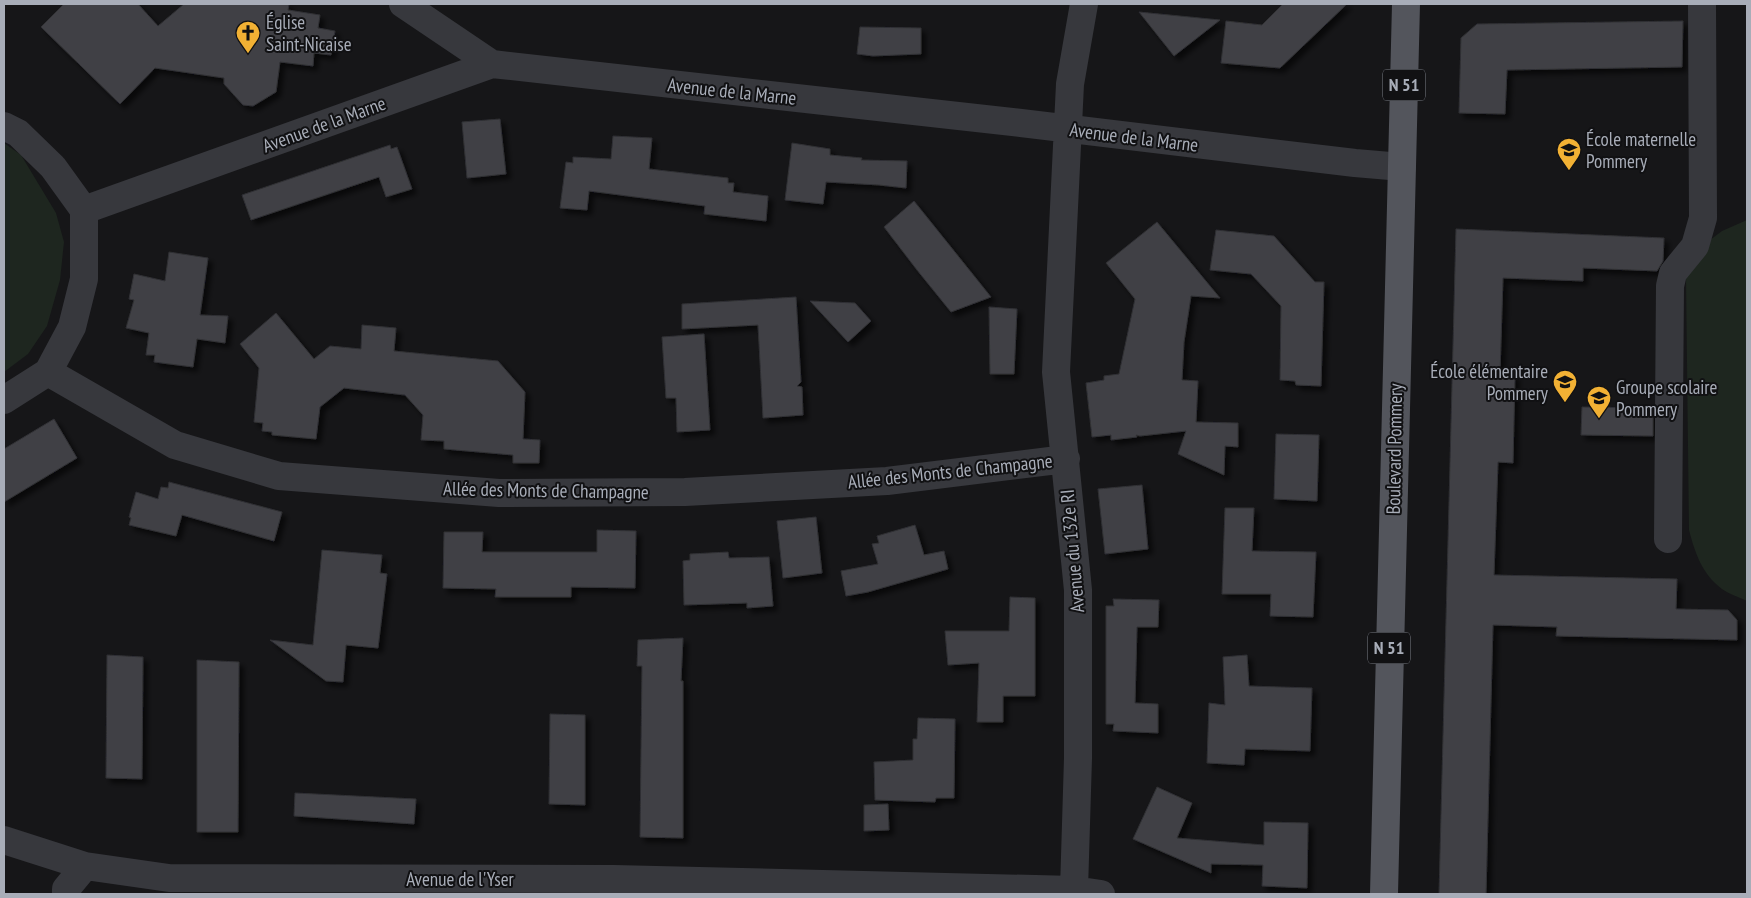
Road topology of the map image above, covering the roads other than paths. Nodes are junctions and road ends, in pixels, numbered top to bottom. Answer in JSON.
{"nodes":[{"id":1,"x":404,"y":4,"type":"edge"},
{"id":2,"x":1084,"y":4,"type":"edge"},
{"id":3,"x":1406,"y":4,"type":"edge"},
{"id":4,"x":1702,"y":4,"type":"edge"},
{"id":5,"x":492,"y":64,"type":"junction"},
{"id":6,"x":4,"y":126,"type":"edge"},
{"id":7,"x":1067,"y":141,"type":"junction"},
{"id":8,"x":1402,"y":167,"type":"junction"},
{"id":9,"x":84,"y":210,"type":"junction"},
{"id":10,"x":48,"y":372,"type":"junction"},
{"id":11,"x":4,"y":400,"type":"edge"},
{"id":12,"x":1066,"y":459,"type":"junction"},
{"id":13,"x":1668,"y":539,"type":"dead end"},
{"id":14,"x":4,"y":840,"type":"edge"},
{"id":15,"x":86,"y":866,"type":"junction"},
{"id":16,"x":1074,"y":890,"type":"junction"},
{"id":17,"x":66,"y":894,"type":"edge"},
{"id":18,"x":1101,"y":894,"type":"edge"},
{"id":19,"x":1384,"y":894,"type":"edge"}],
"edges":[{"from":1,"to":5,"type":"street"},
{"from":2,"to":7,"type":"street","name":"Avenue du 132e RI"},
{"from":3,"to":8,"type":"main road","name":"Boulevard Pommery","number":"N 51"},
{"from":4,"to":13,"type":"street"},
{"from":5,"to":7,"type":"street","name":"Avenue de la Marne"},
{"from":5,"to":9,"type":"street","name":"Avenue de la Marne"},
{"from":6,"to":9,"type":"street"},
{"from":7,"to":8,"type":"street","name":"Avenue de la Marne"},
{"from":7,"to":12,"type":"street","name":"Avenue du 132e RI"},
{"from":8,"to":19,"type":"main road","name":"Boulevard Pommery","number":"N 51"},
{"from":9,"to":10,"type":"street"},
{"from":10,"to":11,"type":"street"},
{"from":10,"to":12,"type":"street","name":"Allée des Monts de Champagne"},
{"from":12,"to":16,"type":"street","name":"Avenue du 132e RI"},
{"from":14,"to":15,"type":"street","name":"Avenue de l'Yser"},
{"from":15,"to":16,"type":"street","name":"Avenue de l'Yser"},
{"from":15,"to":17,"type":"street"},
{"from":16,"to":18,"type":"street","name":"Avenue de l'Yser"}]}
